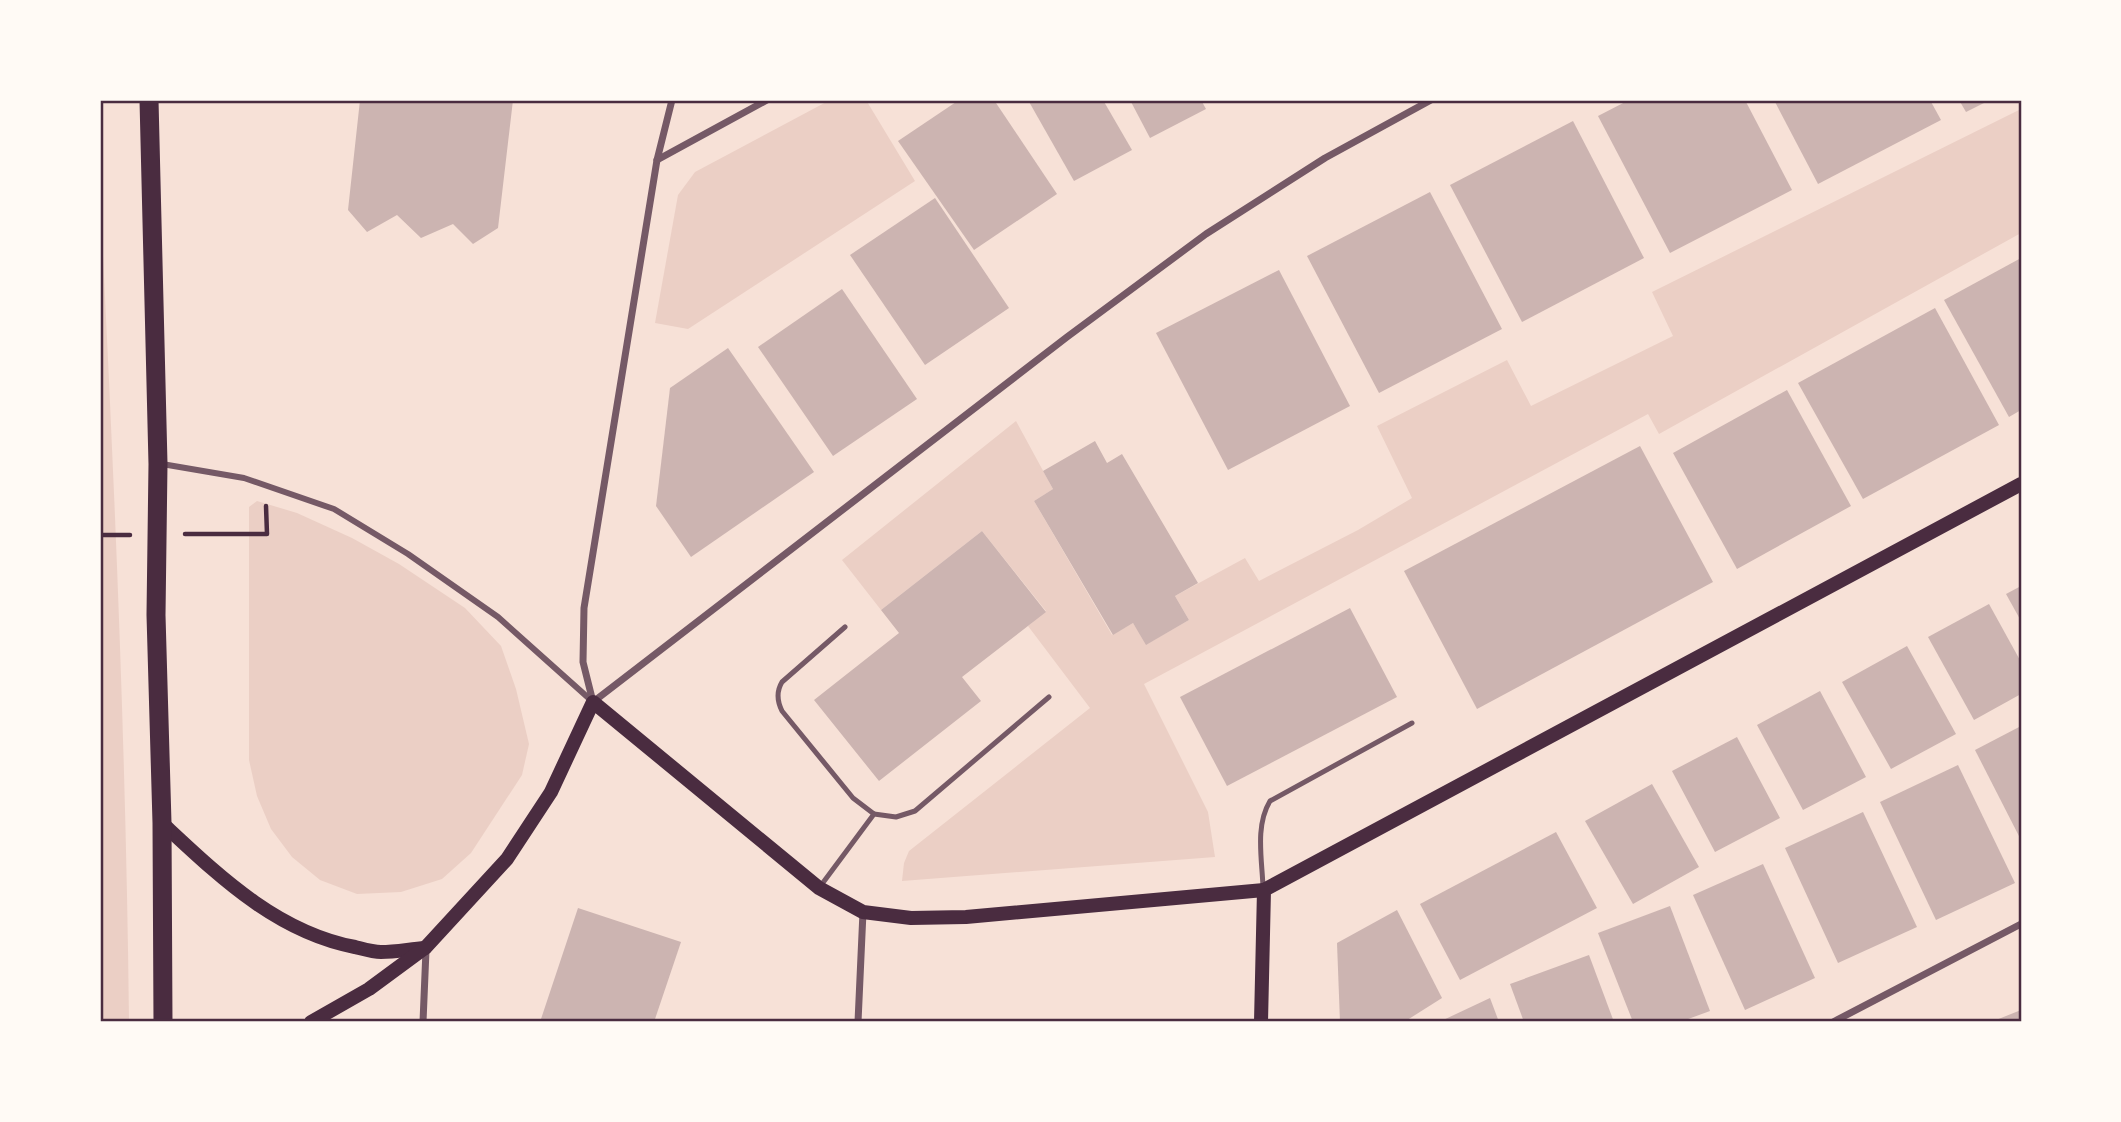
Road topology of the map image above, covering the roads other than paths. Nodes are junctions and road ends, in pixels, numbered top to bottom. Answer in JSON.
{"nodes":[{"id":1,"x":149,"y":100,"type":"edge"},
{"id":2,"x":671,"y":100,"type":"edge"},
{"id":3,"x":768,"y":100,"type":"edge"},
{"id":4,"x":1431,"y":100,"type":"edge"},
{"id":5,"x":657,"y":160,"type":"junction"},
{"id":6,"x":158,"y":464,"type":"junction"},
{"id":7,"x":2021,"y":484,"type":"edge"},
{"id":8,"x":845,"y":627,"type":"dead end"},
{"id":9,"x":1049,"y":696,"type":"dead end"},
{"id":10,"x":593,"y":702,"type":"junction"},
{"id":11,"x":1412,"y":723,"type":"dead end"},
{"id":12,"x":874,"y":814,"type":"junction"},
{"id":13,"x":162,"y":823,"type":"junction"},
{"id":14,"x":819,"y":888,"type":"junction"},
{"id":15,"x":1264,"y":890,"type":"junction"},
{"id":16,"x":863,"y":912,"type":"junction"},
{"id":17,"x":2021,"y":924,"type":"edge"},
{"id":18,"x":426,"y":947,"type":"junction"},
{"id":19,"x":163,"y":1022,"type":"edge"},
{"id":20,"x":311,"y":1022,"type":"edge"},
{"id":21,"x":423,"y":1022,"type":"edge"},
{"id":22,"x":858,"y":1022,"type":"edge"},
{"id":23,"x":1261,"y":1022,"type":"edge"},
{"id":24,"x":1833,"y":1022,"type":"edge"}],
"edges":[{"from":1,"to":6,"type":"highway"},
{"from":2,"to":5,"type":"street"},
{"from":3,"to":5,"type":"street"},
{"from":4,"to":10,"type":"street"},
{"from":5,"to":10,"type":"street"},
{"from":6,"to":10,"type":"street"},
{"from":6,"to":13,"type":"highway"},
{"from":7,"to":15,"type":"main road"},
{"from":8,"to":12,"type":"lane"},
{"from":9,"to":12,"type":"lane"},
{"from":10,"to":14,"type":"main road"},
{"from":10,"to":18,"type":"main road"},
{"from":11,"to":15,"type":"lane"},
{"from":12,"to":14,"type":"lane"},
{"from":13,"to":18,"type":"main road"},
{"from":13,"to":19,"type":"highway"},
{"from":14,"to":16,"type":"main road"},
{"from":15,"to":16,"type":"main road"},
{"from":15,"to":23,"type":"main road"},
{"from":16,"to":22,"type":"street"},
{"from":17,"to":24,"type":"street"},
{"from":18,"to":20,"type":"main road"},
{"from":18,"to":21,"type":"street"}]}
